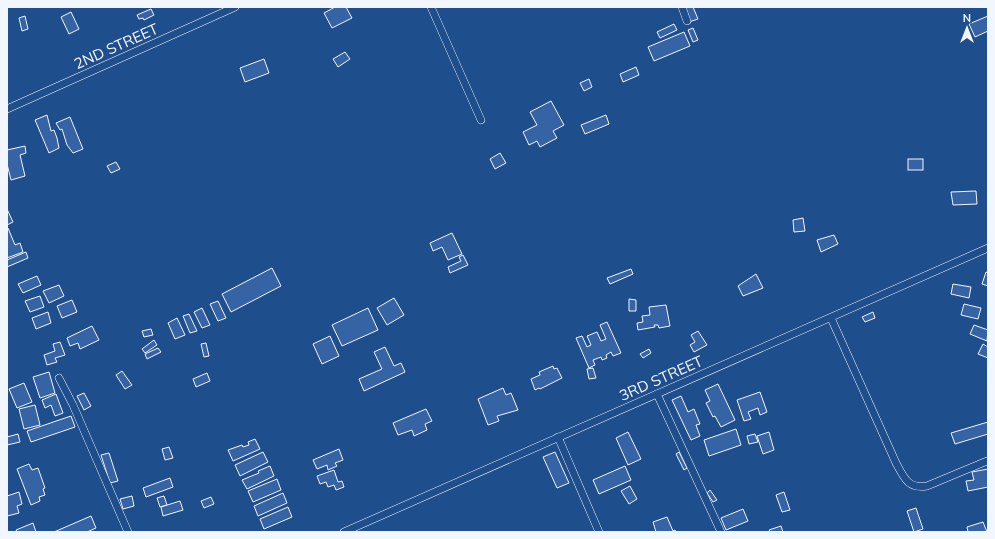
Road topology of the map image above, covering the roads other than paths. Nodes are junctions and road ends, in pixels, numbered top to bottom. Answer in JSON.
{"nodes":[{"id":1,"x":235,"y":7,"type":"edge"},
{"id":2,"x":431,"y":7,"type":"edge"},
{"id":3,"x":682,"y":7,"type":"edge"},
{"id":4,"x":687,"y":21,"type":"dead end"},
{"id":5,"x":7,"y":109,"type":"edge"},
{"id":6,"x":481,"y":120,"type":"dead end"},
{"id":7,"x":988,"y":248,"type":"edge"},
{"id":8,"x":831,"y":318,"type":"junction"},
{"id":9,"x":59,"y":378,"type":"dead end"},
{"id":10,"x":657,"y":394,"type":"junction"},
{"id":11,"x":558,"y":437,"type":"junction"},
{"id":12,"x":987,"y":461,"type":"edge"},
{"id":13,"x":128,"y":532,"type":"edge"},
{"id":14,"x":344,"y":532,"type":"edge"},
{"id":15,"x":599,"y":532,"type":"edge"},
{"id":16,"x":721,"y":532,"type":"edge"}],
"edges":[{"from":1,"to":5,"type":"street","name":"2ND STREET"},
{"from":2,"to":6,"type":"street"},
{"from":3,"to":4,"type":"street"},
{"from":7,"to":8,"type":"street","name":"3RD STREET"},
{"from":8,"to":10,"type":"street","name":"3RD STREET"},
{"from":8,"to":12,"type":"street"},
{"from":9,"to":13,"type":"street"},
{"from":10,"to":11,"type":"street","name":"3RD STREET"},
{"from":10,"to":16,"type":"street"},
{"from":11,"to":14,"type":"street","name":"3RD STREET"},
{"from":11,"to":15,"type":"street"}]}
